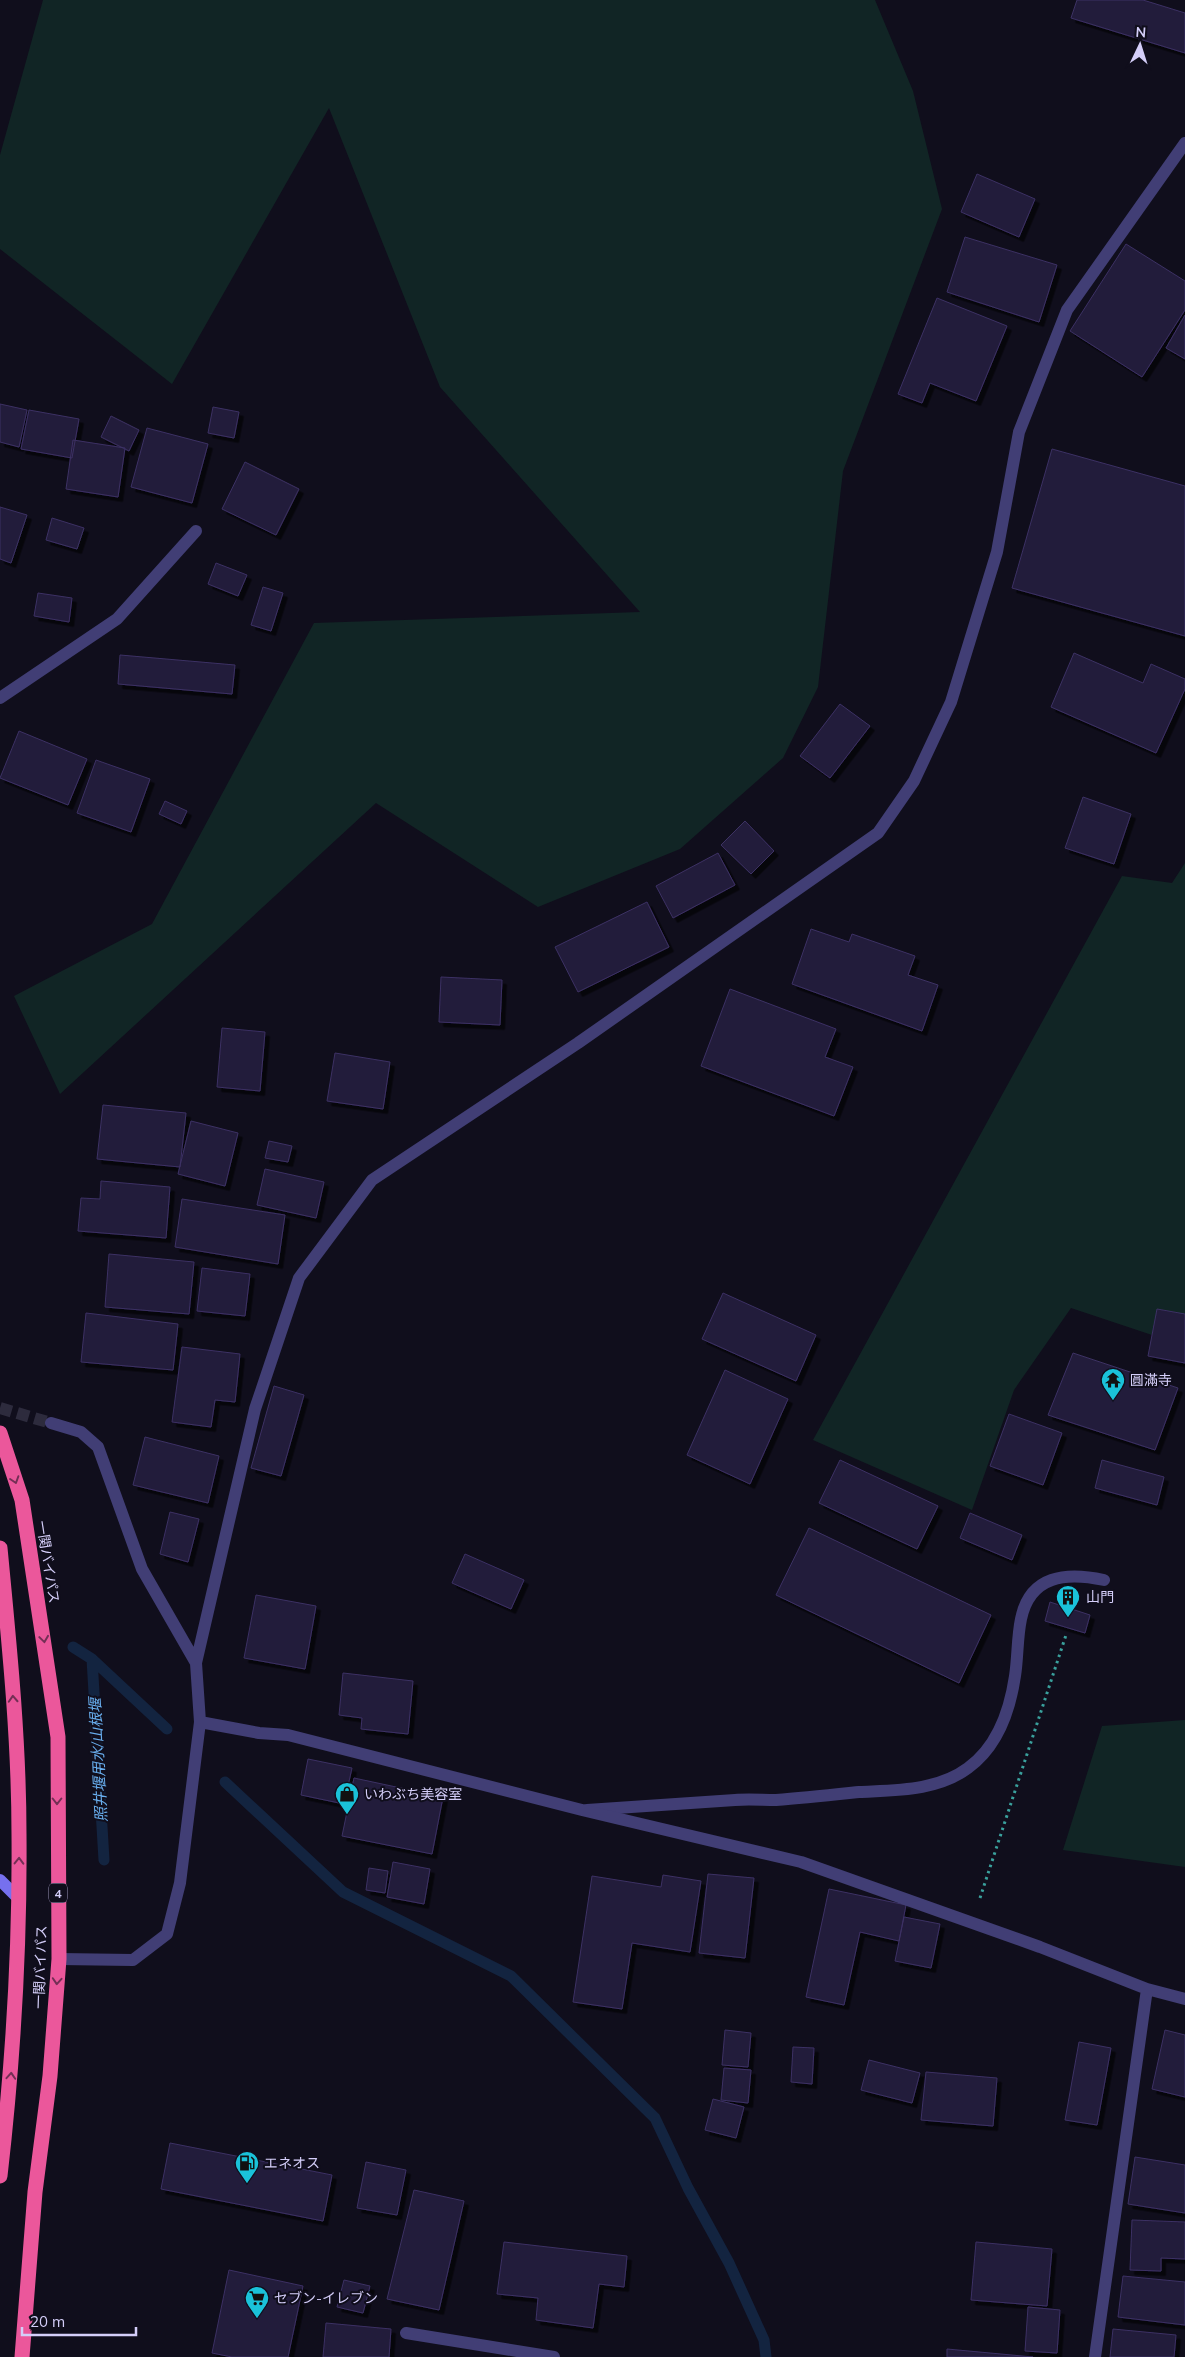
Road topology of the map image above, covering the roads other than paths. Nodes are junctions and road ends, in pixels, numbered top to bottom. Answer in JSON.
{"nodes":[{"id":1,"x":1185,"y":143,"type":"edge"},
{"id":2,"x":196,"y":531,"type":"dead end"},
{"id":3,"x":0,"y":698,"type":"edge"},
{"id":4,"x":51,"y":1423,"type":"tunnel mouth"},
{"id":5,"x":0,"y":1434,"type":"edge"},
{"id":6,"x":0,"y":1548,"type":"edge"},
{"id":7,"x":1104,"y":1580,"type":"dead end"},
{"id":8,"x":196,"y":1663,"type":"junction"},
{"id":9,"x":200,"y":1722,"type":"junction"},
{"id":10,"x":582,"y":1810,"type":"junction"},
{"id":11,"x":0,"y":1880,"type":"edge"},
{"id":12,"x":18,"y":1898,"type":"junction"},
{"id":13,"x":59,"y":1958,"type":"junction"},
{"id":14,"x":1147,"y":1989,"type":"junction"},
{"id":15,"x":1185,"y":1999,"type":"edge"},
{"id":16,"x":0,"y":2176,"type":"edge"},
{"id":17,"x":406,"y":2333,"type":"dead end"},
{"id":18,"x":22,"y":2357,"type":"edge"},
{"id":19,"x":554,"y":2357,"type":"edge"},
{"id":20,"x":1095,"y":2357,"type":"edge"}],
"edges":[{"from":1,"to":8,"type":"street"},
{"from":2,"to":3,"type":"street"},
{"from":4,"to":8,"type":"street"},
{"from":5,"to":13,"type":"highway","name":"一関バイパス","number":"4","one_way":true},
{"from":12,"to":6,"type":"highway","name":"一関バイパス","one_way":true},
{"from":7,"to":10,"type":"street"},
{"from":8,"to":9,"type":"street"},
{"from":9,"to":10,"type":"street"},
{"from":9,"to":13,"type":"street"},
{"from":10,"to":14,"type":"street"},
{"from":11,"to":12,"type":"street"},
{"from":16,"to":12,"type":"highway","name":"一関バイパス","one_way":true},
{"from":13,"to":18,"type":"highway","name":"一関バイパス","number":"4","one_way":true},
{"from":14,"to":15,"type":"street"},
{"from":14,"to":20,"type":"street"},
{"from":17,"to":19,"type":"street"}]}
